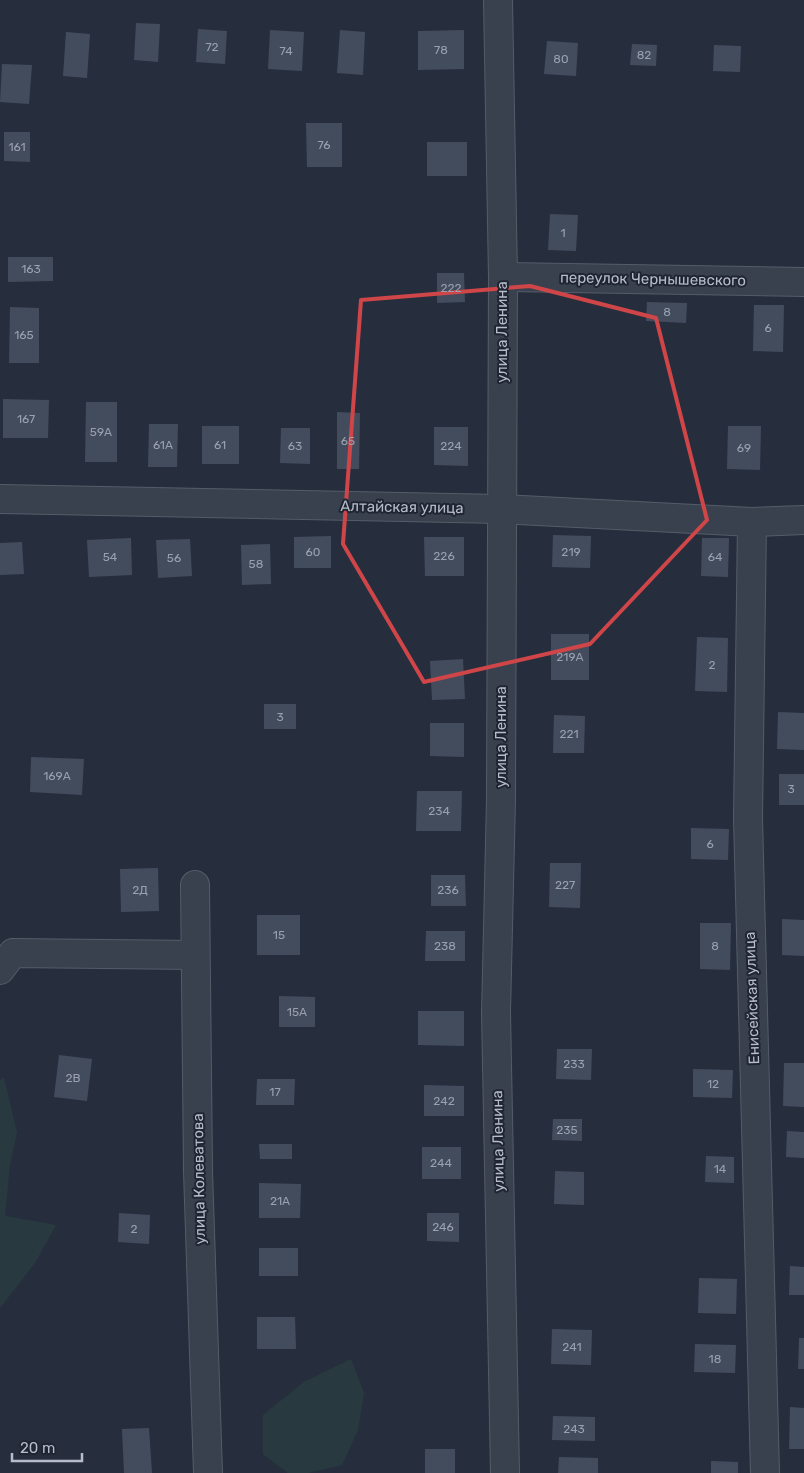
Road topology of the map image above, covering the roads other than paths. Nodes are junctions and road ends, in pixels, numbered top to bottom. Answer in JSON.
{"nodes":[{"id":1,"x":498,"y":0,"type":"edge"},
{"id":2,"x":502,"y":277,"type":"junction"},
{"id":3,"x":804,"y":282,"type":"edge"},
{"id":4,"x":0,"y":498,"type":"edge"},
{"id":5,"x":501,"y":508,"type":"junction"},
{"id":6,"x":804,"y":520,"type":"edge"},
{"id":7,"x":752,"y":522,"type":"junction"},
{"id":8,"x":195,"y":885,"type":"dead end"},
{"id":9,"x":195,"y":955,"type":"junction"},
{"id":10,"x":0,"y":970,"type":"edge"},
{"id":11,"x":208,"y":1473,"type":"edge"},
{"id":12,"x":505,"y":1473,"type":"edge"},
{"id":13,"x":765,"y":1473,"type":"edge"}],
"edges":[{"from":1,"to":2,"type":"street","name":"улица Ленина"},
{"from":2,"to":3,"type":"street","name":"переулок Чернышевского"},
{"from":2,"to":5,"type":"street","name":"улица Ленина"},
{"from":4,"to":5,"type":"street","name":"Алтайская улица"},
{"from":5,"to":7,"type":"street","name":"Алтайская улица"},
{"from":5,"to":12,"type":"street","name":"улица Ленина"},
{"from":6,"to":7,"type":"street","name":"Алтайская улица"},
{"from":7,"to":13,"type":"street","name":"Енисейская улица"},
{"from":8,"to":9,"type":"street","name":"улица Колеватова"},
{"from":9,"to":10,"type":"street"},
{"from":9,"to":11,"type":"street","name":"улица Колеватова"}]}
